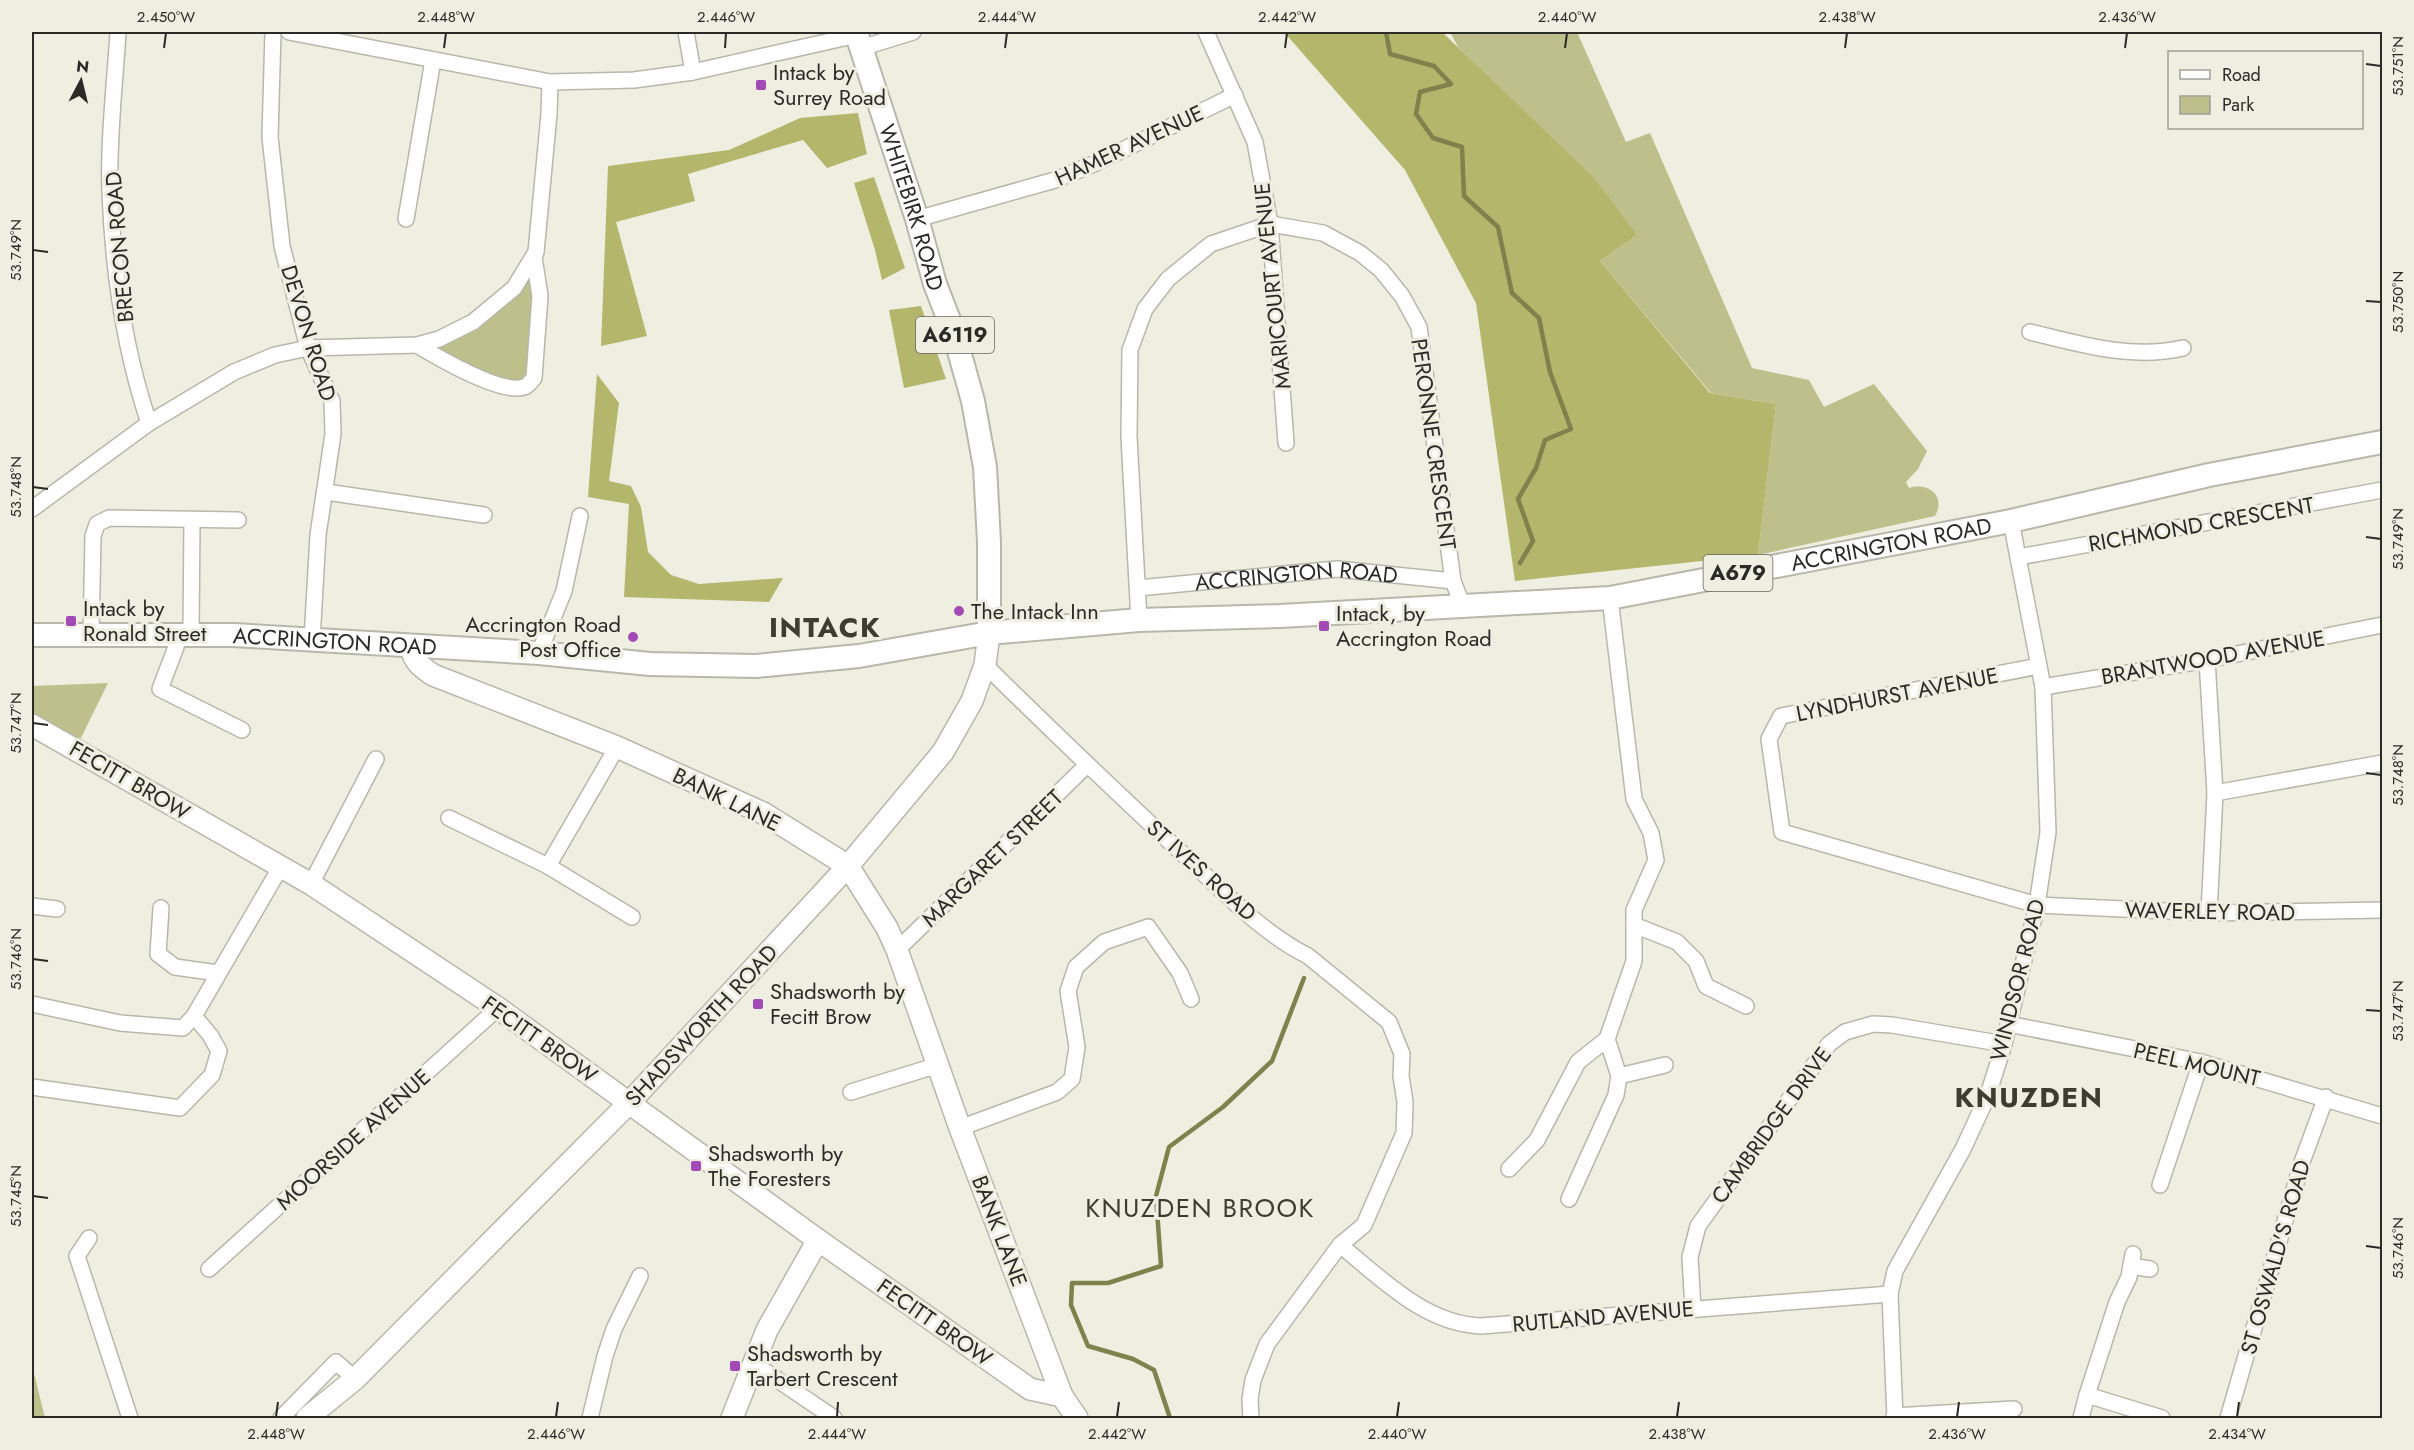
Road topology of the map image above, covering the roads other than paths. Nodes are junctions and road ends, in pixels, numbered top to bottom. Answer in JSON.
{"nodes":[{"id":1,"x":118,"y":32,"type":"edge"},
{"id":2,"x":273,"y":32,"type":"edge"},
{"id":3,"x":289,"y":32,"type":"edge"},
{"id":4,"x":686,"y":32,"type":"edge"},
{"id":5,"x":913,"y":32,"type":"edge"},
{"id":6,"x":1206,"y":32,"type":"edge"},
{"id":7,"x":858,"y":38,"type":"edge"},
{"id":8,"x":433,"y":60,"type":"junction"},
{"id":9,"x":693,"y":72,"type":"junction"},
{"id":10,"x":550,"y":82,"type":"junction"},
{"id":11,"x":1235,"y":95,"type":"junction"},
{"id":12,"x":406,"y":219,"type":"dead end"},
{"id":13,"x":917,"y":219,"type":"junction"},
{"id":14,"x":1270,"y":224,"type":"junction"},
{"id":15,"x":534,"y":257,"type":"junction"},
{"id":16,"x":2030,"y":332,"type":"dead end"},
{"id":17,"x":417,"y":345,"type":"junction"},
{"id":18,"x":309,"y":348,"type":"junction"},
{"id":19,"x":2183,"y":348,"type":"dead end"},
{"id":20,"x":148,"y":423,"type":"junction"},
{"id":21,"x":2382,"y":442,"type":"edge"},
{"id":22,"x":1286,"y":443,"type":"dead end"},
{"id":23,"x":2382,"y":490,"type":"edge"},
{"id":24,"x":326,"y":492,"type":"junction"},
{"id":25,"x":32,"y":509,"type":"edge"},
{"id":26,"x":484,"y":515,"type":"dead end"},
{"id":27,"x":580,"y":516,"type":"dead end"},
{"id":28,"x":192,"y":520,"type":"junction"},
{"id":29,"x":238,"y":520,"type":"dead end"},
{"id":30,"x":2011,"y":521,"type":"junction"},
{"id":31,"x":2019,"y":557,"type":"junction"},
{"id":32,"x":1453,"y":581,"type":"junction"},
{"id":33,"x":1138,"y":588,"type":"junction"},
{"id":34,"x":1610,"y":598,"type":"junction"},
{"id":35,"x":1463,"y":607,"type":"junction"},
{"id":36,"x":1139,"y":620,"type":"junction"},
{"id":37,"x":2382,"y":625,"type":"edge"},
{"id":38,"x":989,"y":633,"type":"junction"},
{"id":39,"x":184,"y":634,"type":"junction"},
{"id":40,"x":32,"y":635,"type":"edge"},
{"id":41,"x":91,"y":635,"type":"junction"},
{"id":42,"x":312,"y":640,"type":"junction"},
{"id":43,"x":411,"y":646,"type":"junction"},
{"id":44,"x":539,"y":653,"type":"junction"},
{"id":45,"x":2207,"y":660,"type":"junction"},
{"id":46,"x":985,"y":665,"type":"junction"},
{"id":47,"x":2039,"y":666,"type":"junction"},
{"id":48,"x":2043,"y":687,"type":"junction"},
{"id":49,"x":32,"y":724,"type":"edge"},
{"id":50,"x":242,"y":730,"type":"dead end"},
{"id":51,"x":617,"y":747,"type":"junction"},
{"id":52,"x":376,"y":759,"type":"dead end"},
{"id":53,"x":2382,"y":763,"type":"edge"},
{"id":54,"x":1087,"y":765,"type":"junction"},
{"id":55,"x":2215,"y":793,"type":"junction"},
{"id":56,"x":449,"y":818,"type":"dead end"},
{"id":57,"x":548,"y":866,"type":"junction"},
{"id":58,"x":848,"y":866,"type":"junction"},
{"id":59,"x":280,"y":868,"type":"junction"},
{"id":60,"x":311,"y":884,"type":"junction"},
{"id":61,"x":2037,"y":905,"type":"junction"},
{"id":62,"x":32,"y":906,"type":"edge"},
{"id":63,"x":161,"y":908,"type":"dead end"},
{"id":64,"x":57,"y":909,"type":"dead end"},
{"id":65,"x":2382,"y":910,"type":"edge"},
{"id":66,"x":2209,"y":913,"type":"junction"},
{"id":67,"x":632,"y":917,"type":"dead end"},
{"id":68,"x":1634,"y":925,"type":"junction"},
{"id":69,"x":897,"y":950,"type":"junction"},
{"id":70,"x":218,"y":973,"type":"junction"},
{"id":71,"x":1191,"y":999,"type":"dead end"},
{"id":72,"x":32,"y":1004,"type":"edge"},
{"id":73,"x":1746,"y":1006,"type":"dead end"},
{"id":74,"x":498,"y":1008,"type":"junction"},
{"id":75,"x":194,"y":1016,"type":"junction"},
{"id":76,"x":2008,"y":1024,"type":"junction"},
{"id":77,"x":1607,"y":1039,"type":"junction"},
{"id":78,"x":2004,"y":1044,"type":"junction"},
{"id":79,"x":2201,"y":1062,"type":"junction"},
{"id":80,"x":938,"y":1065,"type":"junction"},
{"id":81,"x":1665,"y":1065,"type":"dead end"},
{"id":82,"x":1618,"y":1076,"type":"junction"},
{"id":83,"x":32,"y":1087,"type":"edge"},
{"id":84,"x":851,"y":1092,"type":"dead end"},
{"id":85,"x":2326,"y":1097,"type":"junction"},
{"id":86,"x":630,"y":1102,"type":"junction"},
{"id":87,"x":2382,"y":1116,"type":"edge"},
{"id":88,"x":960,"y":1128,"type":"junction"},
{"id":89,"x":1509,"y":1169,"type":"dead end"},
{"id":90,"x":2160,"y":1185,"type":"dead end"},
{"id":91,"x":1569,"y":1199,"type":"dead end"},
{"id":92,"x":89,"y":1238,"type":"dead end"},
{"id":93,"x":818,"y":1240,"type":"junction"},
{"id":94,"x":1340,"y":1245,"type":"junction"},
{"id":95,"x":209,"y":1269,"type":"dead end"},
{"id":96,"x":2150,"y":1269,"type":"dead end"},
{"id":97,"x":640,"y":1276,"type":"dead end"},
{"id":98,"x":1890,"y":1294,"type":"junction"},
{"id":99,"x":1693,"y":1309,"type":"junction"},
{"id":100,"x":753,"y":1363,"type":"junction"},
{"id":101,"x":356,"y":1379,"type":"junction"},
{"id":102,"x":2087,"y":1395,"type":"junction"},
{"id":103,"x":1062,"y":1396,"type":"junction"},
{"id":104,"x":2014,"y":1409,"type":"dead end"},
{"id":105,"x":1894,"y":1417,"type":"edge"},
{"id":106,"x":130,"y":1419,"type":"edge"},
{"id":107,"x":281,"y":1419,"type":"edge"},
{"id":108,"x":307,"y":1419,"type":"edge"},
{"id":109,"x":590,"y":1419,"type":"edge"},
{"id":110,"x":732,"y":1419,"type":"edge"},
{"id":111,"x":834,"y":1419,"type":"edge"},
{"id":112,"x":1077,"y":1419,"type":"edge"},
{"id":113,"x":1251,"y":1419,"type":"edge"},
{"id":114,"x":2081,"y":1419,"type":"edge"},
{"id":115,"x":2162,"y":1419,"type":"edge"},
{"id":116,"x":2228,"y":1419,"type":"edge"}],
"edges":[{"from":1,"to":20,"type":"street","name":"BRECON ROAD"},
{"from":2,"to":18,"type":"street","name":"DEVON ROAD"},
{"from":3,"to":8,"type":"street"},
{"from":4,"to":9,"type":"street"},
{"from":5,"to":7,"type":"street"},
{"from":6,"to":11,"type":"street","name":"MARICOURT AVENUE"},
{"from":7,"to":9,"type":"street"},
{"from":7,"to":13,"type":"main road","name":"WHITEBIRK ROAD","number":"A6119"},
{"from":8,"to":10,"type":"street"},
{"from":8,"to":12,"type":"street"},
{"from":9,"to":10,"type":"street"},
{"from":10,"to":15,"type":"street"},
{"from":11,"to":13,"type":"street","name":"HAMER AVENUE"},
{"from":11,"to":14,"type":"street","name":"MARICOURT AVENUE"},
{"from":13,"to":38,"type":"main road","name":"WHITEBIRK ROAD","number":"A6119"},
{"from":14,"to":22,"type":"street","name":"MARICOURT AVENUE"},
{"from":14,"to":32,"type":"street","name":"PERONNE CRESCENT"},
{"from":14,"to":33,"type":"street","name":"PERONNE CRESCENT"},
{"from":15,"to":17,"type":"street"},
{"from":15,"to":17,"type":"street"},
{"from":16,"to":19,"type":"street"},
{"from":17,"to":18,"type":"street"},
{"from":18,"to":20,"type":"street"},
{"from":18,"to":24,"type":"street","name":"DEVON ROAD"},
{"from":20,"to":25,"type":"street"},
{"from":21,"to":30,"type":"main road","name":"ACCRINGTON ROAD","number":"A679"},
{"from":23,"to":31,"type":"street","name":"RICHMOND CRESCENT"},
{"from":24,"to":26,"type":"street"},
{"from":24,"to":42,"type":"street","name":"DEVON ROAD"},
{"from":27,"to":44,"type":"street"},
{"from":28,"to":29,"type":"street"},
{"from":28,"to":39,"type":"street"},
{"from":28,"to":41,"type":"street"},
{"from":30,"to":31,"type":"street","name":"WINDSOR ROAD"},
{"from":30,"to":34,"type":"main road","name":"ACCRINGTON ROAD","number":"A679"},
{"from":31,"to":47,"type":"street","name":"WINDSOR ROAD"},
{"from":32,"to":33,"type":"street","name":"ACCRINGTON ROAD"},
{"from":32,"to":35,"type":"street","name":"PERONNE CRESCENT"},
{"from":33,"to":36,"type":"street","name":"PERONNE CRESCENT"},
{"from":34,"to":35,"type":"main road","name":"ACCRINGTON ROAD","number":"A679"},
{"from":34,"to":68,"type":"street"},
{"from":35,"to":36,"type":"main road","name":"ACCRINGTON ROAD","number":"A679"},
{"from":36,"to":38,"type":"main road","name":"ACCRINGTON ROAD","number":"A679"},
{"from":37,"to":45,"type":"street","name":"BRANTWOOD AVENUE"},
{"from":38,"to":44,"type":"main road","name":"ACCRINGTON ROAD","number":"A679"},
{"from":38,"to":46,"type":"main road","name":"SHADSWORTH ROAD"},
{"from":39,"to":41,"type":"main road","name":"ACCRINGTON ROAD","number":"A679"},
{"from":39,"to":42,"type":"main road","name":"ACCRINGTON ROAD","number":"A679"},
{"from":39,"to":50,"type":"street"},
{"from":40,"to":41,"type":"main road","name":"ACCRINGTON ROAD","number":"A679"},
{"from":42,"to":43,"type":"main road","name":"ACCRINGTON ROAD","number":"A679"},
{"from":43,"to":44,"type":"main road","name":"ACCRINGTON ROAD","number":"A679"},
{"from":43,"to":51,"type":"main road","name":"BANK LANE"},
{"from":45,"to":48,"type":"street","name":"BRANTWOOD AVENUE"},
{"from":45,"to":55,"type":"street"},
{"from":46,"to":54,"type":"street","name":"ST IVES ROAD"},
{"from":46,"to":58,"type":"main road","name":"SHADSWORTH ROAD"},
{"from":47,"to":48,"type":"street","name":"WINDSOR ROAD"},
{"from":47,"to":61,"type":"street","name":"LYNDHURST AVENUE"},
{"from":48,"to":61,"type":"street","name":"WINDSOR ROAD"},
{"from":49,"to":59,"type":"main road","name":"FECITT BROW"},
{"from":51,"to":57,"type":"street"},
{"from":51,"to":58,"type":"main road","name":"BANK LANE"},
{"from":52,"to":60,"type":"street"},
{"from":53,"to":55,"type":"street"},
{"from":54,"to":69,"type":"street","name":"MARGARET STREET"},
{"from":54,"to":94,"type":"street","name":"ST IVES ROAD"},
{"from":55,"to":66,"type":"street"},
{"from":56,"to":57,"type":"street"},
{"from":57,"to":67,"type":"street"},
{"from":58,"to":69,"type":"main road","name":"BANK LANE"},
{"from":58,"to":86,"type":"main road","name":"SHADSWORTH ROAD"},
{"from":59,"to":60,"type":"main road","name":"FECITT BROW"},
{"from":59,"to":70,"type":"street"},
{"from":60,"to":74,"type":"main road","name":"FECITT BROW"},
{"from":61,"to":66,"type":"street","name":"WAVERLEY ROAD"},
{"from":61,"to":76,"type":"street","name":"WINDSOR ROAD"},
{"from":62,"to":64,"type":"street"},
{"from":63,"to":70,"type":"street"},
{"from":65,"to":66,"type":"street","name":"WAVERLEY ROAD"},
{"from":68,"to":73,"type":"street"},
{"from":68,"to":77,"type":"street"},
{"from":69,"to":80,"type":"main road","name":"BANK LANE"},
{"from":70,"to":75,"type":"street"},
{"from":71,"to":88,"type":"street"},
{"from":72,"to":75,"type":"street"},
{"from":74,"to":86,"type":"main road","name":"FECITT BROW"},
{"from":74,"to":95,"type":"street","name":"MOORSIDE AVENUE"},
{"from":75,"to":83,"type":"street"},
{"from":76,"to":78,"type":"street","name":"WINDSOR ROAD"},
{"from":76,"to":79,"type":"street","name":"PEEL MOUNT"},
{"from":77,"to":82,"type":"street"},
{"from":77,"to":89,"type":"street"},
{"from":78,"to":98,"type":"street","name":"WINDSOR ROAD"},
{"from":78,"to":99,"type":"street","name":"CAMBRIDGE DRIVE"},
{"from":79,"to":85,"type":"street","name":"PEEL MOUNT"},
{"from":79,"to":90,"type":"street"},
{"from":80,"to":84,"type":"street"},
{"from":80,"to":88,"type":"main road","name":"BANK LANE"},
{"from":81,"to":82,"type":"street"},
{"from":82,"to":91,"type":"street"},
{"from":85,"to":87,"type":"street","name":"PEEL MOUNT"},
{"from":85,"to":116,"type":"street","name":"ST OSWALD'S ROAD"},
{"from":86,"to":93,"type":"main road","name":"FECITT BROW"},
{"from":86,"to":101,"type":"main road","name":"SHADSWORTH ROAD"},
{"from":88,"to":103,"type":"main road","name":"BANK LANE"},
{"from":92,"to":106,"type":"street"},
{"from":93,"to":100,"type":"main road"},
{"from":93,"to":103,"type":"main road","name":"FECITT BROW"},
{"from":94,"to":99,"type":"street","name":"RUTLAND AVENUE"},
{"from":94,"to":113,"type":"street","name":"ST IVES ROAD"},
{"from":96,"to":102,"type":"street"},
{"from":97,"to":109,"type":"street"},
{"from":98,"to":99,"type":"street","name":"RUTLAND AVENUE"},
{"from":98,"to":105,"type":"street","name":"WINDSOR ROAD"},
{"from":100,"to":110,"type":"main road"},
{"from":100,"to":111,"type":"street"},
{"from":101,"to":107,"type":"street"},
{"from":101,"to":108,"type":"main road","name":"SHADSWORTH ROAD"},
{"from":102,"to":114,"type":"street"},
{"from":102,"to":115,"type":"street"},
{"from":103,"to":112,"type":"main road"},
{"from":104,"to":105,"type":"street"}]}
